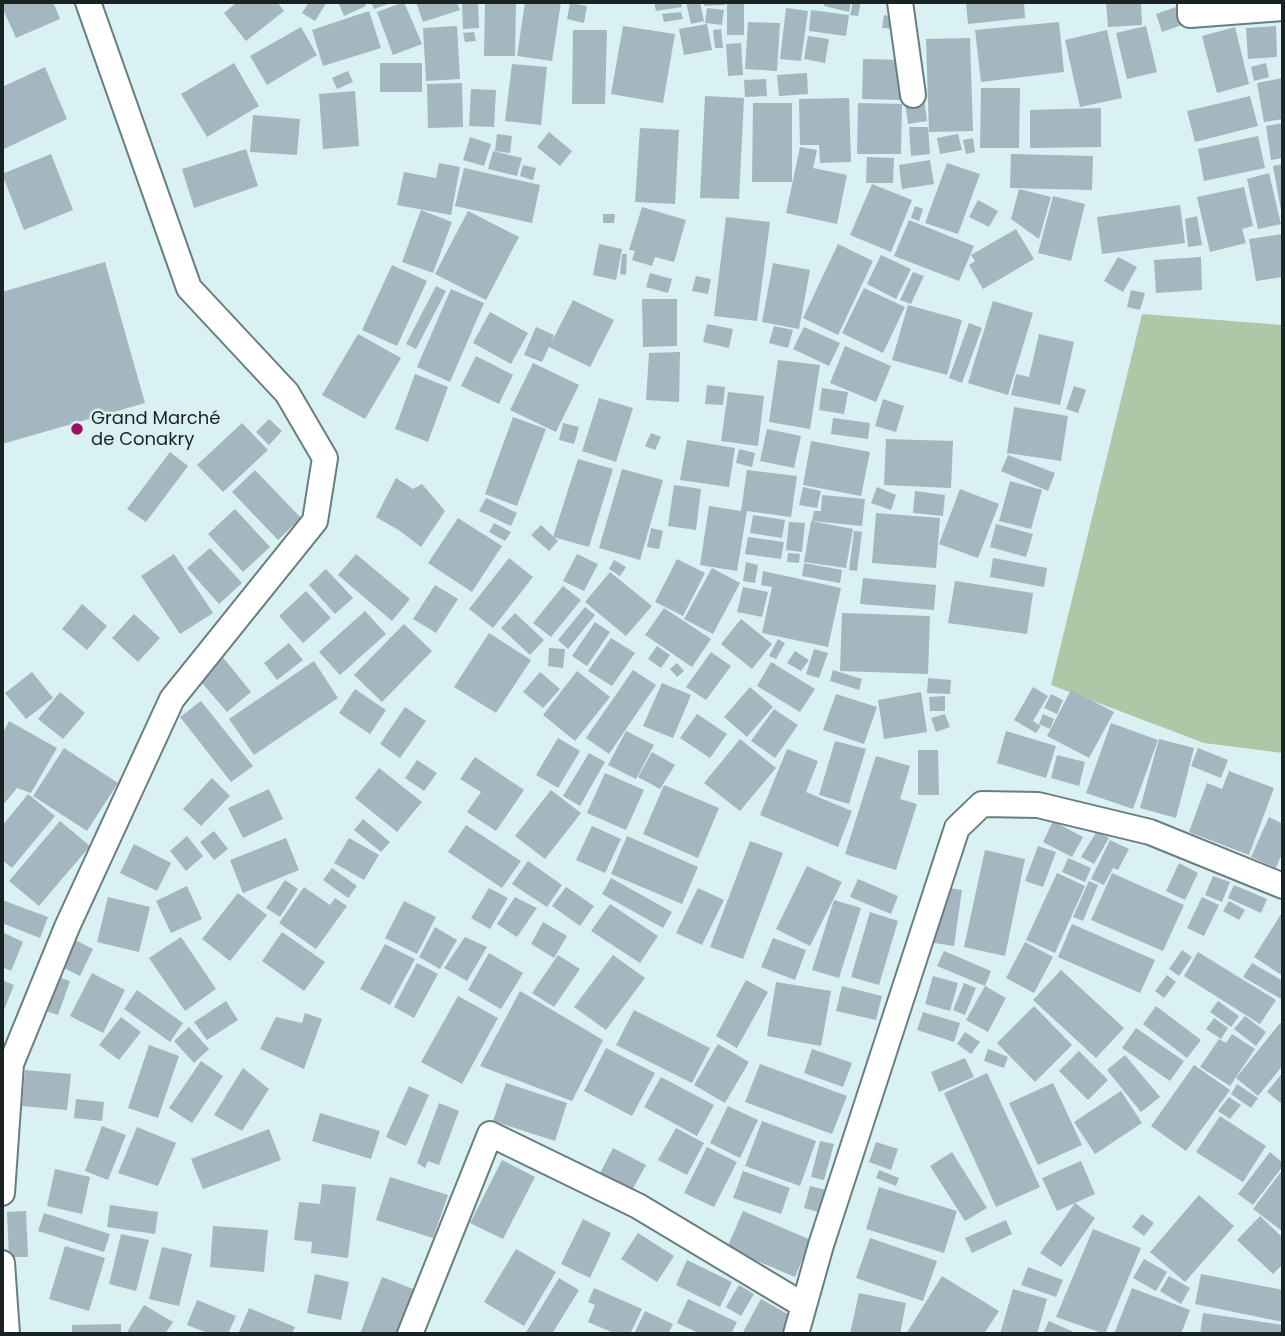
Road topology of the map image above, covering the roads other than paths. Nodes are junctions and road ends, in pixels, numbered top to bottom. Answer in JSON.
{"nodes":[{"id":1,"x":88,"y":2,"type":"edge"},
{"id":2,"x":900,"y":2,"type":"edge"},
{"id":3,"x":1190,"y":2,"type":"edge"},
{"id":4,"x":1283,"y":8,"type":"edge"},
{"id":5,"x":913,"y":95,"type":"dead end"},
{"id":6,"x":1283,"y":886,"type":"edge"},
{"id":7,"x":2,"y":1193,"type":"edge"},
{"id":8,"x":2,"y":1263,"type":"edge"},
{"id":9,"x":803,"y":1306,"type":"junction"},
{"id":10,"x":7,"y":1334,"type":"edge"},
{"id":11,"x":410,"y":1334,"type":"edge"},
{"id":12,"x":796,"y":1334,"type":"edge"}],
"edges":[{"from":1,"to":7,"type":"street"},
{"from":2,"to":5,"type":"street"},
{"from":3,"to":4,"type":"street"},
{"from":6,"to":9,"type":"street"},
{"from":8,"to":10,"type":"street"},
{"from":9,"to":11,"type":"street"},
{"from":9,"to":12,"type":"street"}]}
